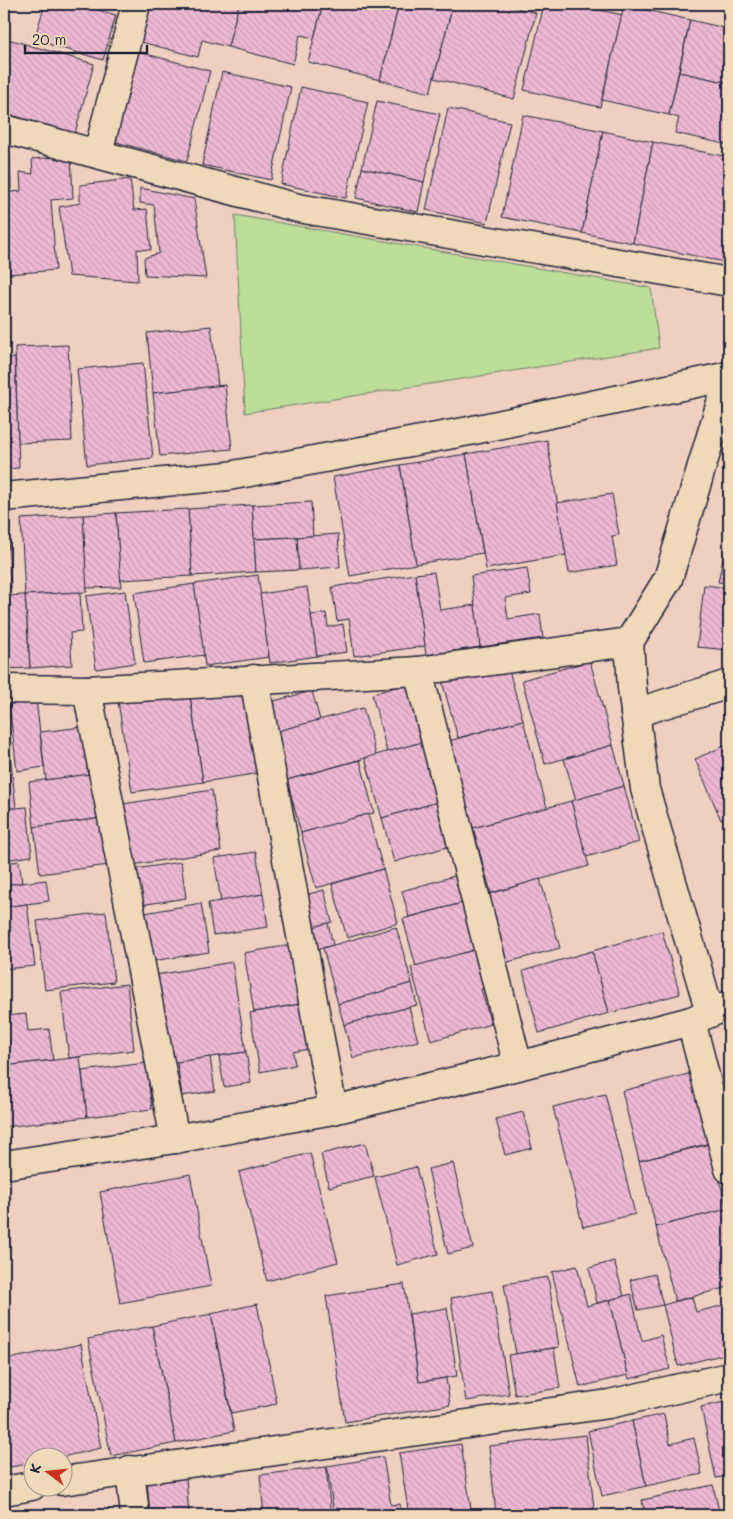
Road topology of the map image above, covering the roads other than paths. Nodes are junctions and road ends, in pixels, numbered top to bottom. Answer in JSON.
{"nodes":[{"id":1,"x":136,"y":4,"type":"edge"},
{"id":2,"x":4,"y":129,"type":"edge"},
{"id":3,"x":98,"y":153,"type":"junction"},
{"id":4,"x":729,"y":282,"type":"edge"},
{"id":5,"x":729,"y":376,"type":"edge"},
{"id":6,"x":4,"y":497,"type":"edge"},
{"id":7,"x":629,"y":642,"type":"junction"},
{"id":8,"x":418,"y":671,"type":"junction"},
{"id":9,"x":254,"y":679,"type":"junction"},
{"id":10,"x":729,"y":684,"type":"edge"},
{"id":11,"x":4,"y":690,"type":"edge"},
{"id":12,"x":87,"y":690,"type":"junction"},
{"id":13,"x":635,"y":713,"type":"junction"},
{"id":14,"x":710,"y":1013,"type":"edge"},
{"id":15,"x":518,"y":1066,"type":"junction"},
{"id":16,"x":333,"y":1110,"type":"junction"},
{"id":17,"x":175,"y":1139,"type":"junction"},
{"id":18,"x":4,"y":1166,"type":"edge"},
{"id":19,"x":729,"y":1169,"type":"edge"},
{"id":20,"x":729,"y":1377,"type":"edge"},
{"id":21,"x":130,"y":1470,"type":"junction"},
{"id":22,"x":72,"y":1479,"type":"edge"},
{"id":23,"x":22,"y":1488,"type":"edge"},
{"id":24,"x":4,"y":1491,"type":"edge"},
{"id":25,"x":135,"y":1515,"type":"edge"}],
"edges":[{"from":1,"to":3,"type":"street"},
{"from":2,"to":3,"type":"street"},
{"from":3,"to":4,"type":"street"},
{"from":5,"to":6,"type":"street"},
{"from":5,"to":7,"type":"street"},
{"from":7,"to":8,"type":"street"},
{"from":7,"to":13,"type":"street"},
{"from":8,"to":9,"type":"street"},
{"from":8,"to":15,"type":"street"},
{"from":9,"to":12,"type":"street"},
{"from":9,"to":16,"type":"street"},
{"from":10,"to":13,"type":"street"},
{"from":11,"to":12,"type":"street"},
{"from":12,"to":17,"type":"street"},
{"from":13,"to":14,"type":"street"},
{"from":14,"to":15,"type":"street"},
{"from":14,"to":19,"type":"street"},
{"from":15,"to":16,"type":"street"},
{"from":16,"to":17,"type":"street"},
{"from":17,"to":18,"type":"street"},
{"from":20,"to":21,"type":"street"},
{"from":21,"to":22,"type":"street"},
{"from":21,"to":25,"type":"street"},
{"from":23,"to":24,"type":"street"}]}
